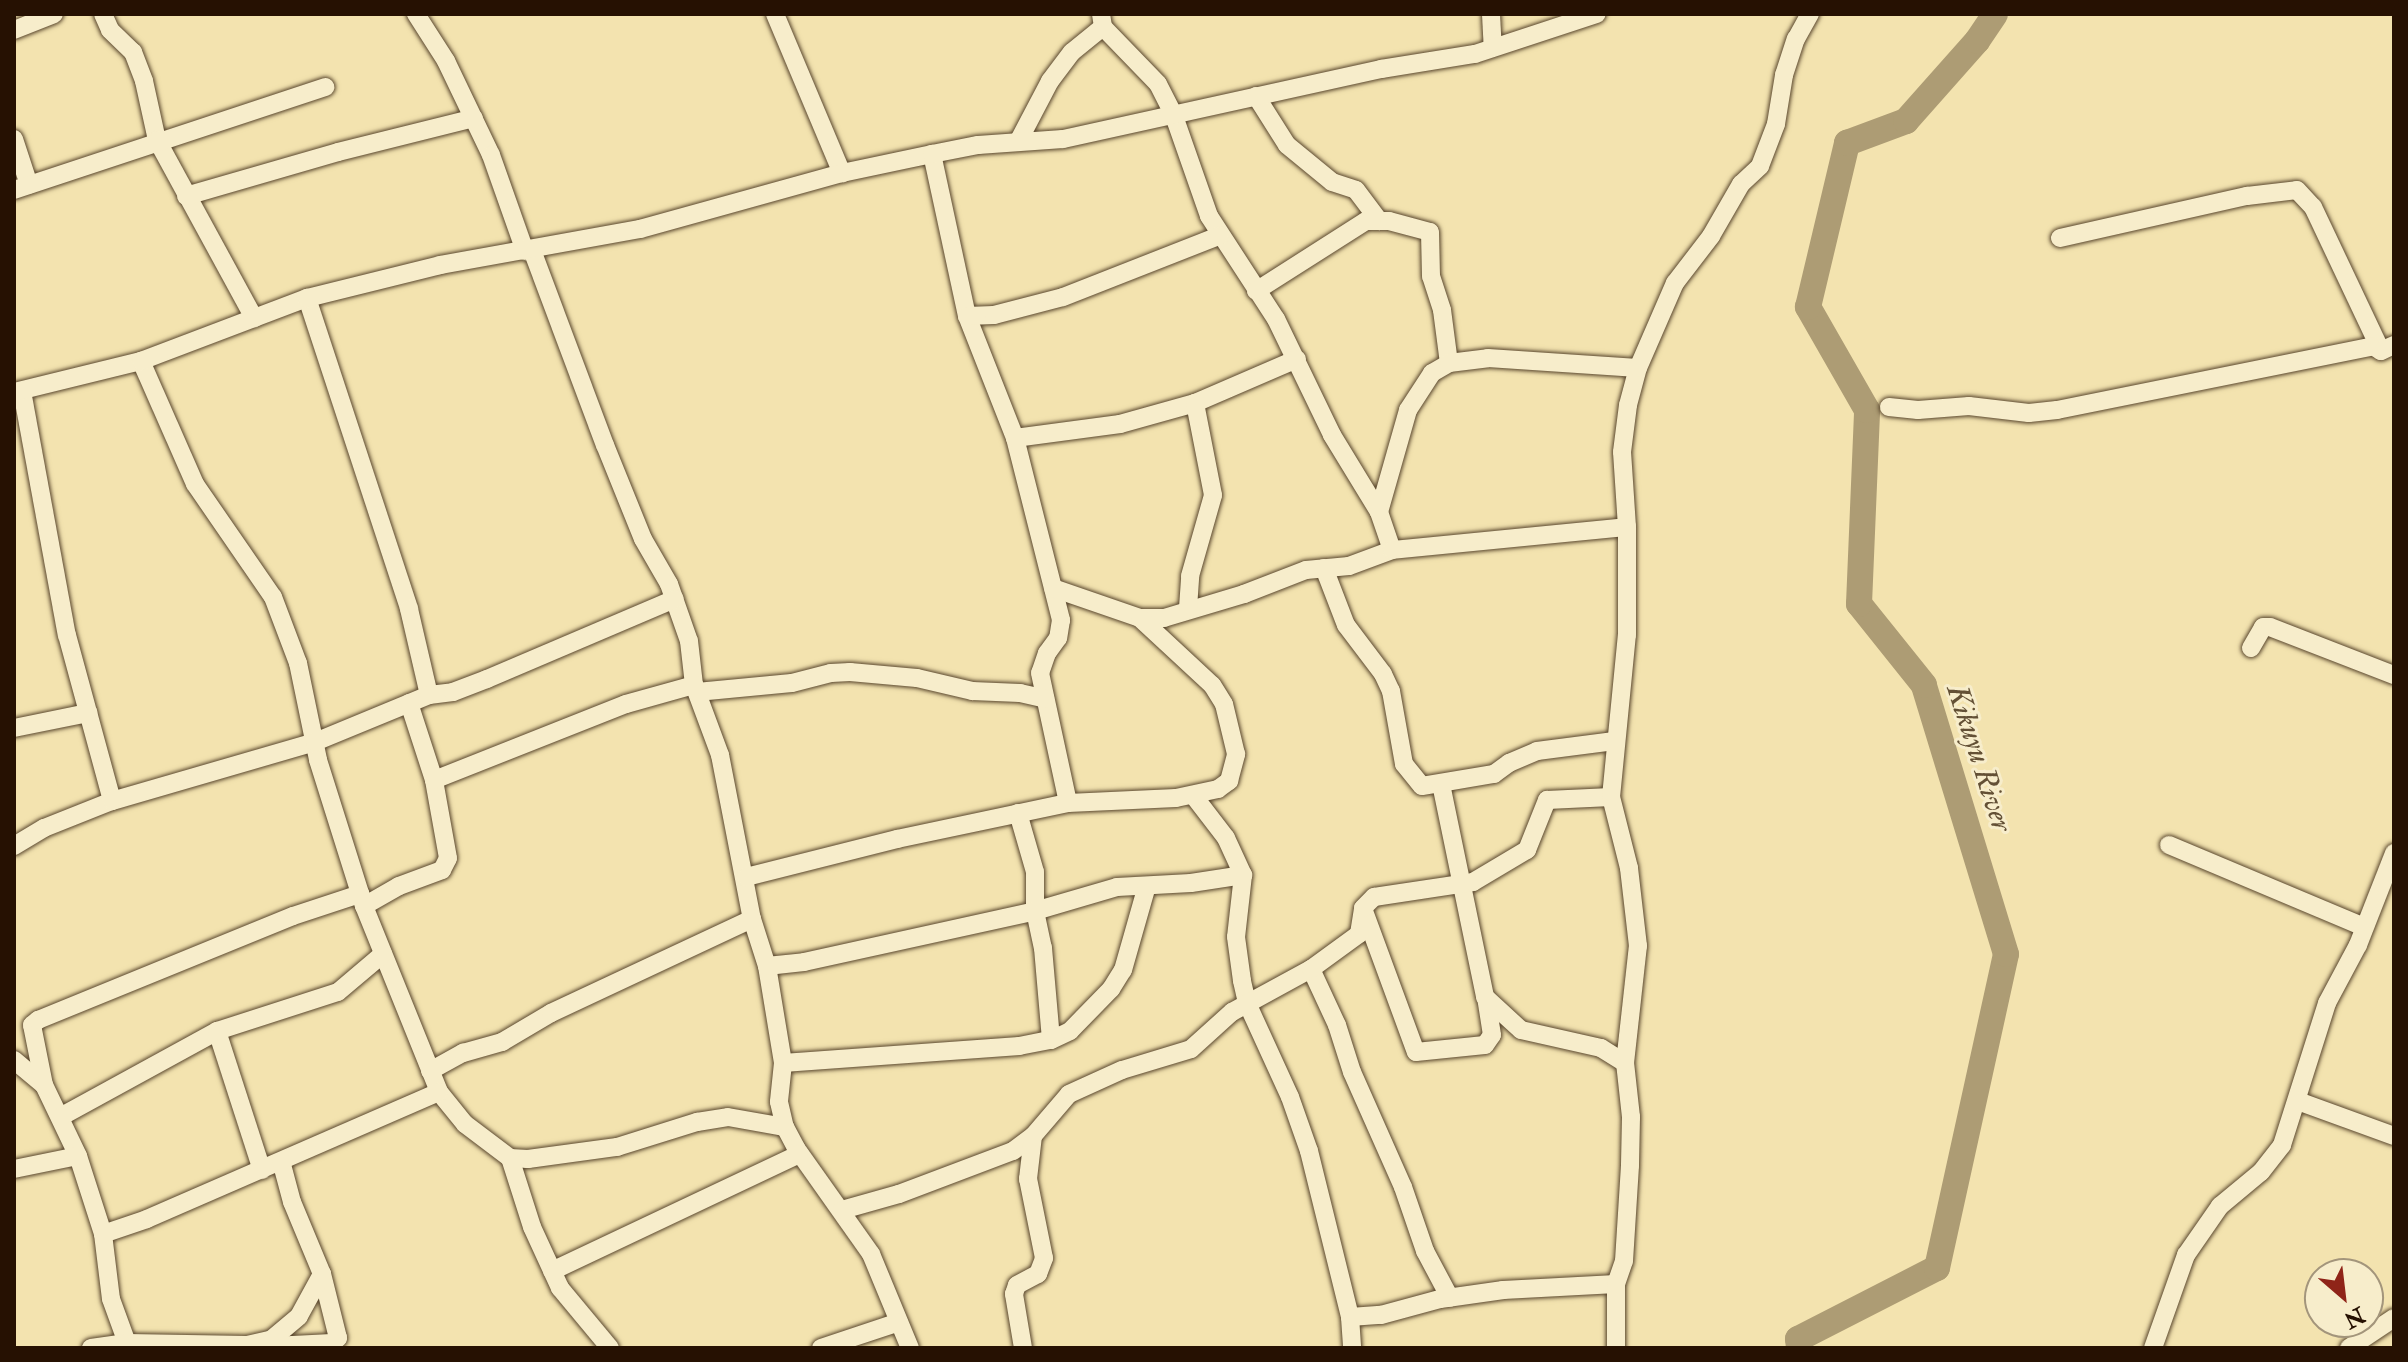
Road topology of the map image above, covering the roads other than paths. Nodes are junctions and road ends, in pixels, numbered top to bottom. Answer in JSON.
{"nodes":[{"id":1,"x":54,"y":14,"type":"edge"},
{"id":2,"x":103,"y":14,"type":"edge"},
{"id":3,"x":416,"y":14,"type":"edge"},
{"id":4,"x":775,"y":14,"type":"edge"},
{"id":5,"x":1491,"y":14,"type":"edge"},
{"id":6,"x":1597,"y":14,"type":"edge"},
{"id":7,"x":1810,"y":14,"type":"edge"},
{"id":8,"x":1102,"y":20,"type":"edge"},
{"id":9,"x":14,"y":30,"type":"edge"},
{"id":10,"x":1493,"y":47,"type":"junction"},
{"id":11,"x":325,"y":87,"type":"dead end"},
{"id":12,"x":1256,"y":96,"type":"junction"},
{"id":13,"x":1174,"y":116,"type":"junction"},
{"id":14,"x":474,"y":118,"type":"junction"},
{"id":15,"x":14,"y":139,"type":"edge"},
{"id":16,"x":157,"y":140,"type":"junction"},
{"id":17,"x":1018,"y":142,"type":"junction"},
{"id":18,"x":932,"y":154,"type":"junction"},
{"id":19,"x":842,"y":173,"type":"junction"},
{"id":20,"x":21,"y":188,"type":"edge"},
{"id":21,"x":186,"y":196,"type":"junction"},
{"id":22,"x":1379,"y":221,"type":"junction"},
{"id":23,"x":1219,"y":236,"type":"junction"},
{"id":24,"x":2060,"y":238,"type":"dead end"},
{"id":25,"x":528,"y":251,"type":"junction"},
{"id":26,"x":1256,"y":291,"type":"junction"},
{"id":27,"x":307,"y":298,"type":"junction"},
{"id":28,"x":967,"y":316,"type":"junction"},
{"id":29,"x":254,"y":318,"type":"junction"},
{"id":30,"x":2388,"y":348,"type":"edge"},
{"id":31,"x":1297,"y":359,"type":"junction"},
{"id":32,"x":141,"y":361,"type":"junction"},
{"id":33,"x":1449,"y":363,"type":"junction"},
{"id":34,"x":1638,"y":368,"type":"junction"},
{"id":35,"x":18,"y":392,"type":"edge"},
{"id":36,"x":1195,"y":403,"type":"junction"},
{"id":37,"x":1889,"y":407,"type":"dead end"},
{"id":38,"x":1015,"y":438,"type":"junction"},
{"id":39,"x":1379,"y":512,"type":"junction"},
{"id":40,"x":1627,"y":527,"type":"junction"},
{"id":41,"x":1392,"y":550,"type":"junction"},
{"id":42,"x":1324,"y":568,"type":"junction"},
{"id":43,"x":1053,"y":588,"type":"junction"},
{"id":44,"x":675,"y":599,"type":"junction"},
{"id":45,"x":1188,"y":608,"type":"junction"},
{"id":46,"x":1140,"y":618,"type":"junction"},
{"id":47,"x":2251,"y":648,"type":"dead end"},
{"id":48,"x":2394,"y":675,"type":"edge"},
{"id":49,"x":695,"y":689,"type":"junction"},
{"id":50,"x":429,"y":695,"type":"junction"},
{"id":51,"x":1045,"y":699,"type":"junction"},
{"id":52,"x":409,"y":703,"type":"junction"},
{"id":53,"x":88,"y":713,"type":"junction"},
{"id":54,"x":14,"y":728,"type":"edge"},
{"id":55,"x":1614,"y":741,"type":"junction"},
{"id":56,"x":315,"y":742,"type":"junction"},
{"id":57,"x":434,"y":780,"type":"junction"},
{"id":58,"x":1441,"y":784,"type":"junction"},
{"id":59,"x":1193,"y":795,"type":"junction"},
{"id":60,"x":1611,"y":797,"type":"junction"},
{"id":61,"x":112,"y":801,"type":"junction"},
{"id":62,"x":1068,"y":803,"type":"junction"},
{"id":63,"x":1018,"y":813,"type":"junction"},
{"id":64,"x":2169,"y":845,"type":"dead end"},
{"id":65,"x":14,"y":846,"type":"edge"},
{"id":66,"x":2394,"y":853,"type":"edge"},
{"id":67,"x":1243,"y":875,"type":"junction"},
{"id":68,"x":746,"y":877,"type":"junction"},
{"id":69,"x":2389,"y":880,"type":"edge"},
{"id":70,"x":1462,"y":883,"type":"junction"},
{"id":71,"x":1147,"y":886,"type":"junction"},
{"id":72,"x":362,"y":900,"type":"junction"},
{"id":73,"x":1363,"y":908,"type":"junction"},
{"id":74,"x":1035,"y":911,"type":"junction"},
{"id":75,"x":752,"y":919,"type":"junction"},
{"id":76,"x":2364,"y":927,"type":"junction"},
{"id":77,"x":383,"y":954,"type":"junction"},
{"id":78,"x":767,"y":966,"type":"junction"},
{"id":79,"x":1311,"y":969,"type":"junction"},
{"id":80,"x":1485,"y":997,"type":"junction"},
{"id":81,"x":1247,"y":1003,"type":"junction"},
{"id":82,"x":217,"y":1031,"type":"junction"},
{"id":83,"x":1051,"y":1040,"type":"junction"},
{"id":84,"x":14,"y":1060,"type":"edge"},
{"id":85,"x":783,"y":1063,"type":"junction"},
{"id":86,"x":1625,"y":1063,"type":"junction"},
{"id":87,"x":430,"y":1071,"type":"junction"},
{"id":88,"x":44,"y":1085,"type":"junction"},
{"id":89,"x":439,"y":1092,"type":"junction"},
{"id":90,"x":2298,"y":1101,"type":"junction"},
{"id":91,"x":62,"y":1116,"type":"junction"},
{"id":92,"x":785,"y":1127,"type":"junction"},
{"id":93,"x":1033,"y":1136,"type":"junction"},
{"id":94,"x":2394,"y":1136,"type":"edge"},
{"id":95,"x":800,"y":1154,"type":"junction"},
{"id":96,"x":78,"y":1156,"type":"junction"},
{"id":97,"x":510,"y":1158,"type":"junction"},
{"id":98,"x":281,"y":1161,"type":"junction"},
{"id":99,"x":14,"y":1169,"type":"edge"},
{"id":100,"x":262,"y":1170,"type":"junction"},
{"id":101,"x":842,"y":1210,"type":"junction"},
{"id":102,"x":103,"y":1234,"type":"junction"},
{"id":103,"x":552,"y":1271,"type":"junction"},
{"id":104,"x":322,"y":1274,"type":"junction"},
{"id":105,"x":1616,"y":1284,"type":"junction"},
{"id":106,"x":1450,"y":1298,"type":"junction"},
{"id":107,"x":1350,"y":1317,"type":"junction"},
{"id":108,"x":2394,"y":1318,"type":"edge"},
{"id":109,"x":899,"y":1322,"type":"junction"},
{"id":110,"x":127,"y":1343,"type":"junction"},
{"id":111,"x":272,"y":1344,"type":"edge"},
{"id":112,"x":91,"y":1348,"type":"edge"},
{"id":113,"x":610,"y":1348,"type":"edge"},
{"id":114,"x":821,"y":1348,"type":"edge"},
{"id":115,"x":910,"y":1348,"type":"edge"},
{"id":116,"x":1023,"y":1348,"type":"edge"},
{"id":117,"x":1352,"y":1348,"type":"edge"},
{"id":118,"x":1616,"y":1348,"type":"edge"},
{"id":119,"x":2153,"y":1348,"type":"edge"},
{"id":120,"x":2349,"y":1348,"type":"edge"}],
"edges":[{"from":1,"to":9,"type":"street"},
{"from":2,"to":16,"type":"street"},
{"from":3,"to":14,"type":"street"},
{"from":4,"to":19,"type":"street"},
{"from":5,"to":10,"type":"street"},
{"from":6,"to":10,"type":"street"},
{"from":7,"to":34,"type":"street"},
{"from":8,"to":13,"type":"street"},
{"from":8,"to":17,"type":"street"},
{"from":10,"to":12,"type":"street"},
{"from":11,"to":16,"type":"street"},
{"from":12,"to":13,"type":"street"},
{"from":12,"to":22,"type":"street"},
{"from":13,"to":17,"type":"street"},
{"from":13,"to":23,"type":"street"},
{"from":14,"to":21,"type":"street"},
{"from":14,"to":25,"type":"street"},
{"from":15,"to":20,"type":"street"},
{"from":16,"to":20,"type":"street"},
{"from":16,"to":21,"type":"street"},
{"from":17,"to":18,"type":"street"},
{"from":18,"to":19,"type":"street"},
{"from":18,"to":28,"type":"street"},
{"from":19,"to":25,"type":"street"},
{"from":21,"to":29,"type":"street"},
{"from":22,"to":26,"type":"street"},
{"from":22,"to":33,"type":"street"},
{"from":23,"to":26,"type":"street"},
{"from":23,"to":28,"type":"street"},
{"from":24,"to":30,"type":"street"},
{"from":25,"to":27,"type":"street"},
{"from":25,"to":44,"type":"street"},
{"from":26,"to":31,"type":"street"},
{"from":27,"to":29,"type":"street"},
{"from":27,"to":50,"type":"street"},
{"from":28,"to":38,"type":"street"},
{"from":29,"to":32,"type":"street"},
{"from":30,"to":37,"type":"street"},
{"from":31,"to":36,"type":"street"},
{"from":31,"to":39,"type":"street"},
{"from":32,"to":35,"type":"street"},
{"from":32,"to":56,"type":"street"},
{"from":33,"to":34,"type":"street"},
{"from":33,"to":39,"type":"street"},
{"from":34,"to":40,"type":"street"},
{"from":35,"to":53,"type":"street"},
{"from":36,"to":38,"type":"street"},
{"from":36,"to":45,"type":"street"},
{"from":38,"to":43,"type":"street"},
{"from":39,"to":41,"type":"street"},
{"from":40,"to":41,"type":"street"},
{"from":40,"to":55,"type":"street"},
{"from":41,"to":42,"type":"street"},
{"from":42,"to":45,"type":"street"},
{"from":42,"to":58,"type":"street"},
{"from":43,"to":46,"type":"street"},
{"from":43,"to":51,"type":"street"},
{"from":44,"to":49,"type":"street"},
{"from":44,"to":50,"type":"street"},
{"from":45,"to":46,"type":"street"},
{"from":46,"to":59,"type":"street"},
{"from":47,"to":48,"type":"street"},
{"from":49,"to":51,"type":"street"},
{"from":49,"to":57,"type":"street"},
{"from":49,"to":68,"type":"street"},
{"from":50,"to":52,"type":"street"},
{"from":51,"to":62,"type":"street"},
{"from":52,"to":56,"type":"street"},
{"from":52,"to":57,"type":"street"},
{"from":53,"to":54,"type":"street"},
{"from":53,"to":61,"type":"street"},
{"from":55,"to":58,"type":"street"},
{"from":55,"to":60,"type":"street"},
{"from":56,"to":61,"type":"street"},
{"from":56,"to":72,"type":"street"},
{"from":57,"to":72,"type":"street"},
{"from":58,"to":70,"type":"street"},
{"from":59,"to":62,"type":"street"},
{"from":59,"to":67,"type":"street"},
{"from":60,"to":70,"type":"street"},
{"from":60,"to":86,"type":"street"},
{"from":61,"to":65,"type":"street"},
{"from":62,"to":63,"type":"street"},
{"from":63,"to":68,"type":"street"},
{"from":63,"to":74,"type":"street"},
{"from":64,"to":76,"type":"street"},
{"from":66,"to":69,"type":"street"},
{"from":67,"to":71,"type":"street"},
{"from":67,"to":81,"type":"street"},
{"from":68,"to":75,"type":"street"},
{"from":69,"to":76,"type":"street"},
{"from":70,"to":73,"type":"street"},
{"from":70,"to":80,"type":"street"},
{"from":71,"to":74,"type":"street"},
{"from":71,"to":83,"type":"street"},
{"from":72,"to":77,"type":"street"},
{"from":72,"to":88,"type":"street"},
{"from":73,"to":79,"type":"street"},
{"from":73,"to":80,"type":"street"},
{"from":74,"to":78,"type":"street"},
{"from":74,"to":83,"type":"street"},
{"from":75,"to":78,"type":"street"},
{"from":75,"to":87,"type":"street"},
{"from":76,"to":90,"type":"street"},
{"from":77,"to":82,"type":"street"},
{"from":77,"to":87,"type":"street"},
{"from":78,"to":85,"type":"street"},
{"from":79,"to":81,"type":"street"},
{"from":79,"to":106,"type":"street"},
{"from":80,"to":86,"type":"street"},
{"from":81,"to":93,"type":"street"},
{"from":81,"to":107,"type":"street"},
{"from":82,"to":91,"type":"street"},
{"from":82,"to":100,"type":"street"},
{"from":83,"to":85,"type":"street"},
{"from":84,"to":88,"type":"street"},
{"from":85,"to":92,"type":"street"},
{"from":86,"to":105,"type":"street"},
{"from":87,"to":89,"type":"street"},
{"from":88,"to":91,"type":"street"},
{"from":89,"to":97,"type":"street"},
{"from":89,"to":98,"type":"street"},
{"from":90,"to":94,"type":"street"},
{"from":90,"to":119,"type":"street"},
{"from":91,"to":96,"type":"street"},
{"from":92,"to":95,"type":"street"},
{"from":92,"to":97,"type":"street"},
{"from":93,"to":101,"type":"street"},
{"from":93,"to":116,"type":"street"},
{"from":95,"to":101,"type":"street"},
{"from":95,"to":103,"type":"street"},
{"from":96,"to":99,"type":"street"},
{"from":96,"to":102,"type":"street"},
{"from":97,"to":103,"type":"street"},
{"from":98,"to":100,"type":"street"},
{"from":98,"to":104,"type":"street"},
{"from":100,"to":102,"type":"street"},
{"from":101,"to":109,"type":"street"},
{"from":102,"to":110,"type":"street"},
{"from":103,"to":113,"type":"street"},
{"from":104,"to":111,"type":"street"},
{"from":104,"to":111,"type":"street"},
{"from":105,"to":106,"type":"street"},
{"from":105,"to":118,"type":"street"},
{"from":106,"to":107,"type":"street"},
{"from":107,"to":117,"type":"street"},
{"from":108,"to":120,"type":"street"},
{"from":109,"to":114,"type":"street"},
{"from":109,"to":115,"type":"street"},
{"from":110,"to":111,"type":"street"},
{"from":110,"to":112,"type":"street"}]}
